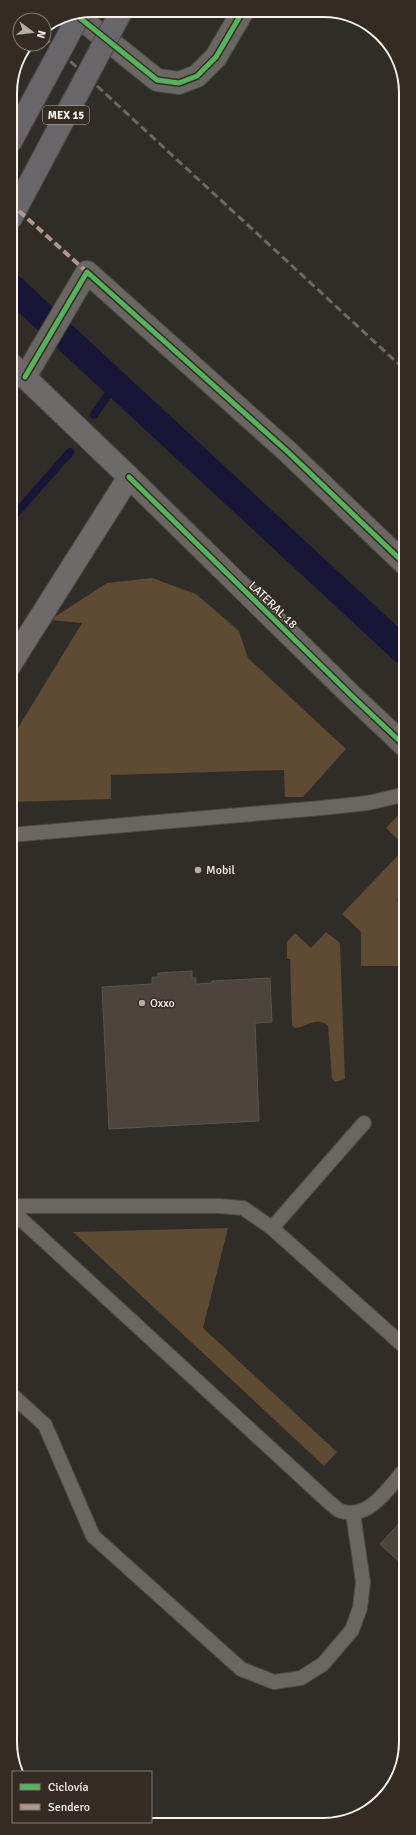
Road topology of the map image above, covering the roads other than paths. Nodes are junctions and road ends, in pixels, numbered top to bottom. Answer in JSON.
{"nodes":[{"id":1,"x":118,"y":17,"type":"edge"},
{"id":2,"x":239,"y":17,"type":"edge"},
{"id":3,"x":77,"y":19,"type":"edge"},
{"id":4,"x":81,"y":19,"type":"edge"},
{"id":5,"x":17,"y":130,"type":"edge"},
{"id":6,"x":17,"y":207,"type":"edge"},
{"id":7,"x":24,"y":366,"type":"edge"},
{"id":8,"x":129,"y":477,"type":"junction"},
{"id":9,"x":399,"y":558,"type":"edge"},
{"id":10,"x":17,"y":654,"type":"edge"},
{"id":11,"x":399,"y":740,"type":"edge"},
{"id":12,"x":399,"y":796,"type":"edge"},
{"id":13,"x":17,"y":834,"type":"edge"},
{"id":14,"x":364,"y":1123,"type":"dead end"},
{"id":15,"x":17,"y":1206,"type":"edge"},
{"id":16,"x":17,"y":1216,"type":"edge"},
{"id":17,"x":272,"y":1228,"type":"junction"},
{"id":18,"x":399,"y":1342,"type":"edge"},
{"id":19,"x":17,"y":1399,"type":"edge"},
{"id":20,"x":399,"y":1476,"type":"edge"},
{"id":21,"x":353,"y":1513,"type":"junction"}],
"edges":[{"from":1,"to":6,"type":"highway","number":"MEX 15","bridge":true},
{"from":2,"to":4,"type":"street"},
{"from":3,"to":5,"type":"highway","number":"MEX 15","bridge":true},
{"from":7,"to":8,"type":"main road","name":"LATERAL 18"},
{"from":7,"to":9,"type":"street"},
{"from":8,"to":10,"type":"main road"},
{"from":8,"to":11,"type":"street","name":"LATERAL 18"},
{"from":12,"to":13,"type":"lane"},
{"from":14,"to":17,"type":"lane"},
{"from":15,"to":17,"type":"lane"},
{"from":16,"to":21,"type":"lane"},
{"from":17,"to":18,"type":"lane"},
{"from":19,"to":21,"type":"lane"},
{"from":20,"to":21,"type":"lane"}]}
